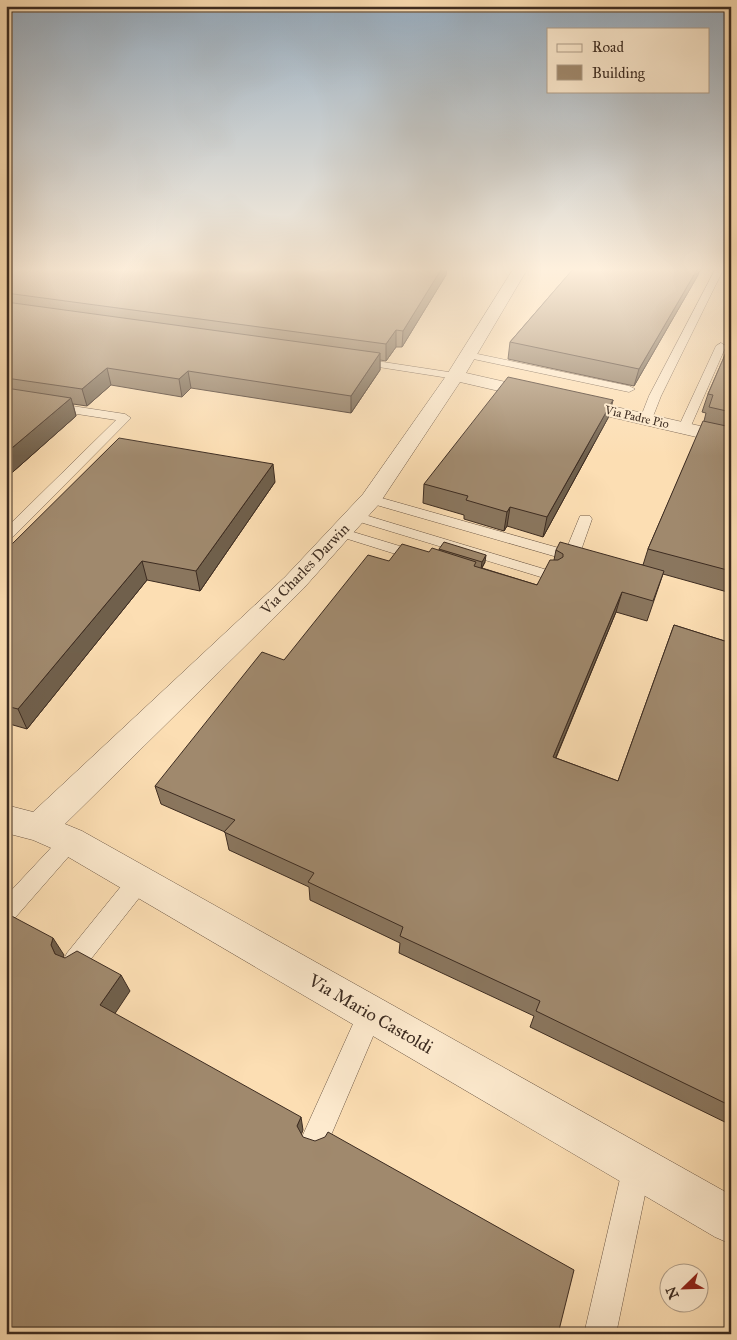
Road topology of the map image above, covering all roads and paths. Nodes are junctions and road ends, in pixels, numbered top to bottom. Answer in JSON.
{"nodes":[{"id":1,"x":483,"y":331,"type":"edge"},
{"id":2,"x":688,"y":331,"type":"edge"},
{"id":3,"x":720,"y":346,"type":"dead end"},
{"id":4,"x":468,"y":355,"type":"junction"},
{"id":5,"x":347,"y":359,"type":"edge"},
{"id":6,"x":455,"y":376,"type":"junction"},
{"id":7,"x":629,"y":389,"type":"edge"},
{"id":8,"x":6,"y":400,"type":"edge"},
{"id":9,"x":646,"y":419,"type":"junction"},
{"id":10,"x":684,"y":428,"type":"junction"},
{"id":11,"x":731,"y":439,"type":"edge"},
{"id":12,"x":355,"y":516,"type":"junction"},
{"id":13,"x":585,"y":519,"type":"dead end"},
{"id":14,"x":6,"y":536,"type":"edge"},
{"id":15,"x":435,"y":562,"type":"edge"},
{"id":16,"x":549,"y":575,"type":"edge"},
{"id":17,"x":39,"y":830,"type":"edge"},
{"id":18,"x":139,"y":881,"type":"junction"},
{"id":19,"x":6,"y":912,"type":"edge"},
{"id":20,"x":75,"y":961,"type":"edge"},
{"id":21,"x":371,"y":1013,"type":"junction"},
{"id":22,"x":316,"y":1137,"type":"dead end"},
{"id":23,"x":637,"y":1166,"type":"junction"},
{"id":24,"x":731,"y":1220,"type":"edge"},
{"id":25,"x":600,"y":1334,"type":"edge"}],
"edges":[{"from":1,"to":4,"type":"street","name":"Via Charles Darwin"},
{"from":2,"to":9,"type":"lane"},
{"from":3,"to":10,"type":"lane"},
{"from":4,"to":6,"type":"street","name":"Via Charles Darwin"},
{"from":4,"to":7,"type":"lane"},
{"from":5,"to":6,"type":"lane"},
{"from":6,"to":9,"type":"street","name":"Via Padre Pio"},
{"from":6,"to":12,"type":"street","name":"Via Charles Darwin"},
{"from":8,"to":14,"type":"lane"},
{"from":9,"to":10,"type":"street","name":"Via Padre Pio"},
{"from":10,"to":11,"type":"street","name":"Via Padre Pio"},
{"from":12,"to":13,"type":"lane"},
{"from":12,"to":15,"type":"lane"},
{"from":12,"to":16,"type":"lane"},
{"from":12,"to":17,"type":"street","name":"Via Charles Darwin"},
{"from":17,"to":18,"type":"street","name":"Via Mario Castoldi"},
{"from":17,"to":19,"type":"lane"},
{"from":18,"to":20,"type":"lane"},
{"from":18,"to":21,"type":"street","name":"Via Mario Castoldi"},
{"from":21,"to":22,"type":"lane"},
{"from":21,"to":23,"type":"street","name":"Via Mario Castoldi"},
{"from":23,"to":24,"type":"street","name":"Via Mario Castoldi"},
{"from":23,"to":25,"type":"lane"}]}
